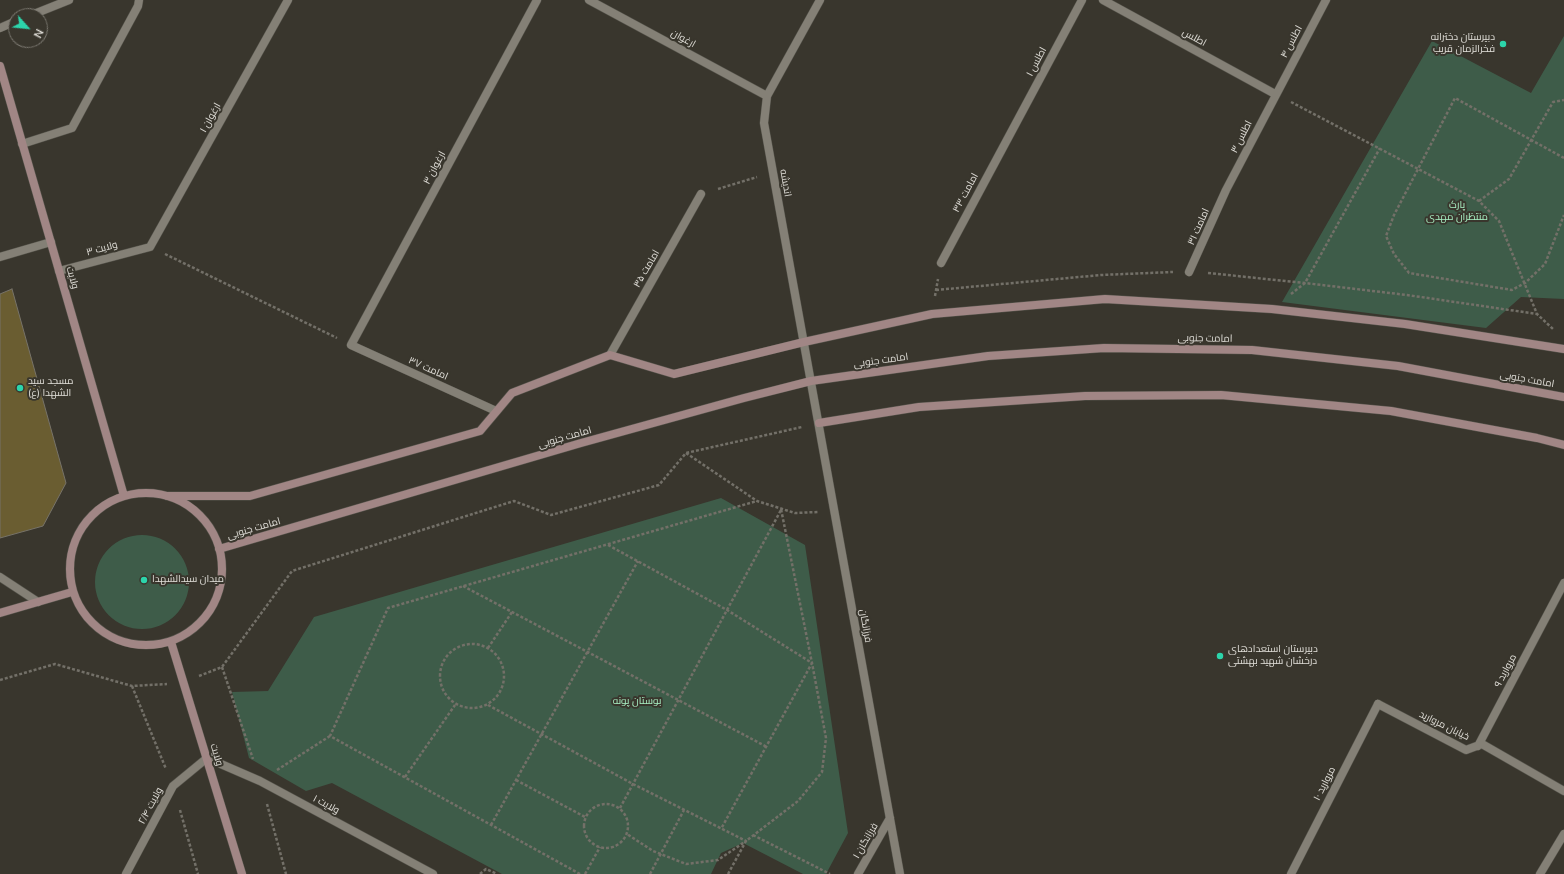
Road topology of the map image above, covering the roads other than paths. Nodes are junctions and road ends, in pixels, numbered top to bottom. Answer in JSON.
{"nodes":[{"id":1,"x":69,"y":0,"type":"edge"},
{"id":2,"x":139,"y":0,"type":"edge"},
{"id":3,"x":288,"y":0,"type":"edge"},
{"id":4,"x":537,"y":0,"type":"edge"},
{"id":5,"x":589,"y":0,"type":"edge"},
{"id":6,"x":820,"y":0,"type":"edge"},
{"id":7,"x":1082,"y":0,"type":"edge"},
{"id":8,"x":1103,"y":0,"type":"edge"},
{"id":9,"x":1326,"y":0,"type":"edge"},
{"id":10,"x":48,"y":8,"type":"edge"},
{"id":11,"x":0,"y":66,"type":"edge"},
{"id":12,"x":1275,"y":94,"type":"junction"},
{"id":13,"x":767,"y":96,"type":"junction"},
{"id":14,"x":1010,"y":133,"type":"joint"},
{"id":15,"x":22,"y":144,"type":"junction"},
{"id":16,"x":1226,"y":190,"type":"joint"},
{"id":17,"x":701,"y":194,"type":"road end"},
{"id":18,"x":51,"y":242,"type":"junction"},
{"id":19,"x":150,"y":247,"type":"joint"},
{"id":20,"x":0,"y":256,"type":"edge"},
{"id":21,"x":941,"y":263,"type":"road end"},
{"id":22,"x":59,"y":271,"type":"junction"},
{"id":23,"x":1190,"y":272,"type":"road end"},
{"id":24,"x":804,"y":342,"type":"junction"},
{"id":25,"x":351,"y":345,"type":"joint"},
{"id":26,"x":1564,"y":349,"type":"edge"},
{"id":27,"x":610,"y":355,"type":"junction"},
{"id":28,"x":811,"y":381,"type":"junction"},
{"id":29,"x":1564,"y":397,"type":"edge"},
{"id":30,"x":496,"y":411,"type":"junction"},
{"id":31,"x":819,"y":423,"type":"junction"},
{"id":32,"x":1564,"y":445,"type":"edge"},
{"id":33,"x":124,"y":496,"type":"junction"},
{"id":34,"x":167,"y":496,"type":"junction"},
{"id":35,"x":219,"y":549,"type":"junction"},
{"id":36,"x":0,"y":577,"type":"edge"},
{"id":37,"x":1564,"y":583,"type":"edge"},
{"id":38,"x":72,"y":592,"type":"junction"},
{"id":39,"x":38,"y":602,"type":"junction"},
{"id":40,"x":0,"y":613,"type":"edge"},
{"id":41,"x":171,"y":642,"type":"junction"},
{"id":42,"x":1378,"y":704,"type":"joint"},
{"id":43,"x":1478,"y":746,"type":"junction"},
{"id":44,"x":207,"y":758,"type":"junction"},
{"id":45,"x":1564,"y":791,"type":"edge"},
{"id":46,"x":890,"y":818,"type":"junction"},
{"id":47,"x":1564,"y":834,"type":"edge"},
{"id":48,"x":126,"y":874,"type":"edge"},
{"id":49,"x":242,"y":874,"type":"edge"},
{"id":50,"x":433,"y":874,"type":"edge"},
{"id":51,"x":858,"y":874,"type":"edge"},
{"id":52,"x":900,"y":874,"type":"edge"},
{"id":53,"x":1291,"y":874,"type":"edge"},
{"id":54,"x":1540,"y":874,"type":"edge"}],
"edges":[{"from":1,"to":10,"type":"street"},
{"from":2,"to":15,"type":"street"},
{"from":3,"to":19,"type":"street","name":"ارغوان ۱"},
{"from":4,"to":25,"type":"street","name":"ارغوان ۳"},
{"from":5,"to":13,"type":"street","name":"ارغوان"},
{"from":6,"to":13,"type":"street","name":"اندیشه"},
{"from":7,"to":14,"type":"street","name":"اطلس ۱"},
{"from":8,"to":12,"type":"street","name":"اطلس"},
{"from":9,"to":12,"type":"street","name":"اطلس ۴"},
{"from":11,"to":15,"type":"street","name":"ولایت"},
{"from":12,"to":16,"type":"street","name":"اطلس ۳"},
{"from":13,"to":24,"type":"street","name":"اندیشه"},
{"from":14,"to":21,"type":"street","name":"امامت ۳۳"},
{"from":15,"to":18,"type":"street","name":"ولایت"},
{"from":16,"to":23,"type":"street","name":"امامت ۳۱"},
{"from":17,"to":27,"type":"street","name":"امامت ۳۵"},
{"from":18,"to":20,"type":"street"},
{"from":18,"to":22,"type":"street","name":"ولایت"},
{"from":19,"to":22,"type":"street","name":"ولایت ۳"},
{"from":22,"to":33,"type":"street","name":"ولایت"},
{"from":24,"to":26,"type":"street"},
{"from":24,"to":27,"type":"street"},
{"from":24,"to":28,"type":"street","name":"اندیشه"},
{"from":25,"to":30,"type":"street","name":"امامت ۳۷"},
{"from":27,"to":30,"type":"street"},
{"from":28,"to":29,"type":"street","name":"امامت جنوبی"},
{"from":28,"to":31,"type":"street","name":"فرزانگان"},
{"from":28,"to":35,"type":"street","name":"امامت جنوبی"},
{"from":30,"to":34,"type":"street"},
{"from":31,"to":32,"type":"street"},
{"from":31,"to":46,"type":"street","name":"فرزانگان"},
{"from":33,"to":34,"type":"street"},
{"from":33,"to":38,"type":"street"},
{"from":34,"to":35,"type":"street"},
{"from":35,"to":41,"type":"street"},
{"from":36,"to":39,"type":"street"},
{"from":37,"to":43,"type":"street","name":"مروارید ۹"},
{"from":38,"to":39,"type":"street"},
{"from":38,"to":41,"type":"street"},
{"from":39,"to":40,"type":"street"},
{"from":41,"to":44,"type":"street","name":"ولایت"},
{"from":42,"to":43,"type":"street","name":"خیابان مروارید"},
{"from":42,"to":53,"type":"street","name":"مروارید ۱۰"},
{"from":43,"to":45,"type":"street","name":"خیابان مروارید"},
{"from":44,"to":48,"type":"street","name":"ولایت ۲/۴"},
{"from":44,"to":49,"type":"street","name":"ولایت"},
{"from":44,"to":50,"type":"street","name":"ولایت ۱"},
{"from":46,"to":51,"type":"street","name":"فرزانگان ۱"},
{"from":46,"to":52,"type":"street","name":"فرزانگان"},
{"from":47,"to":54,"type":"street"}]}
